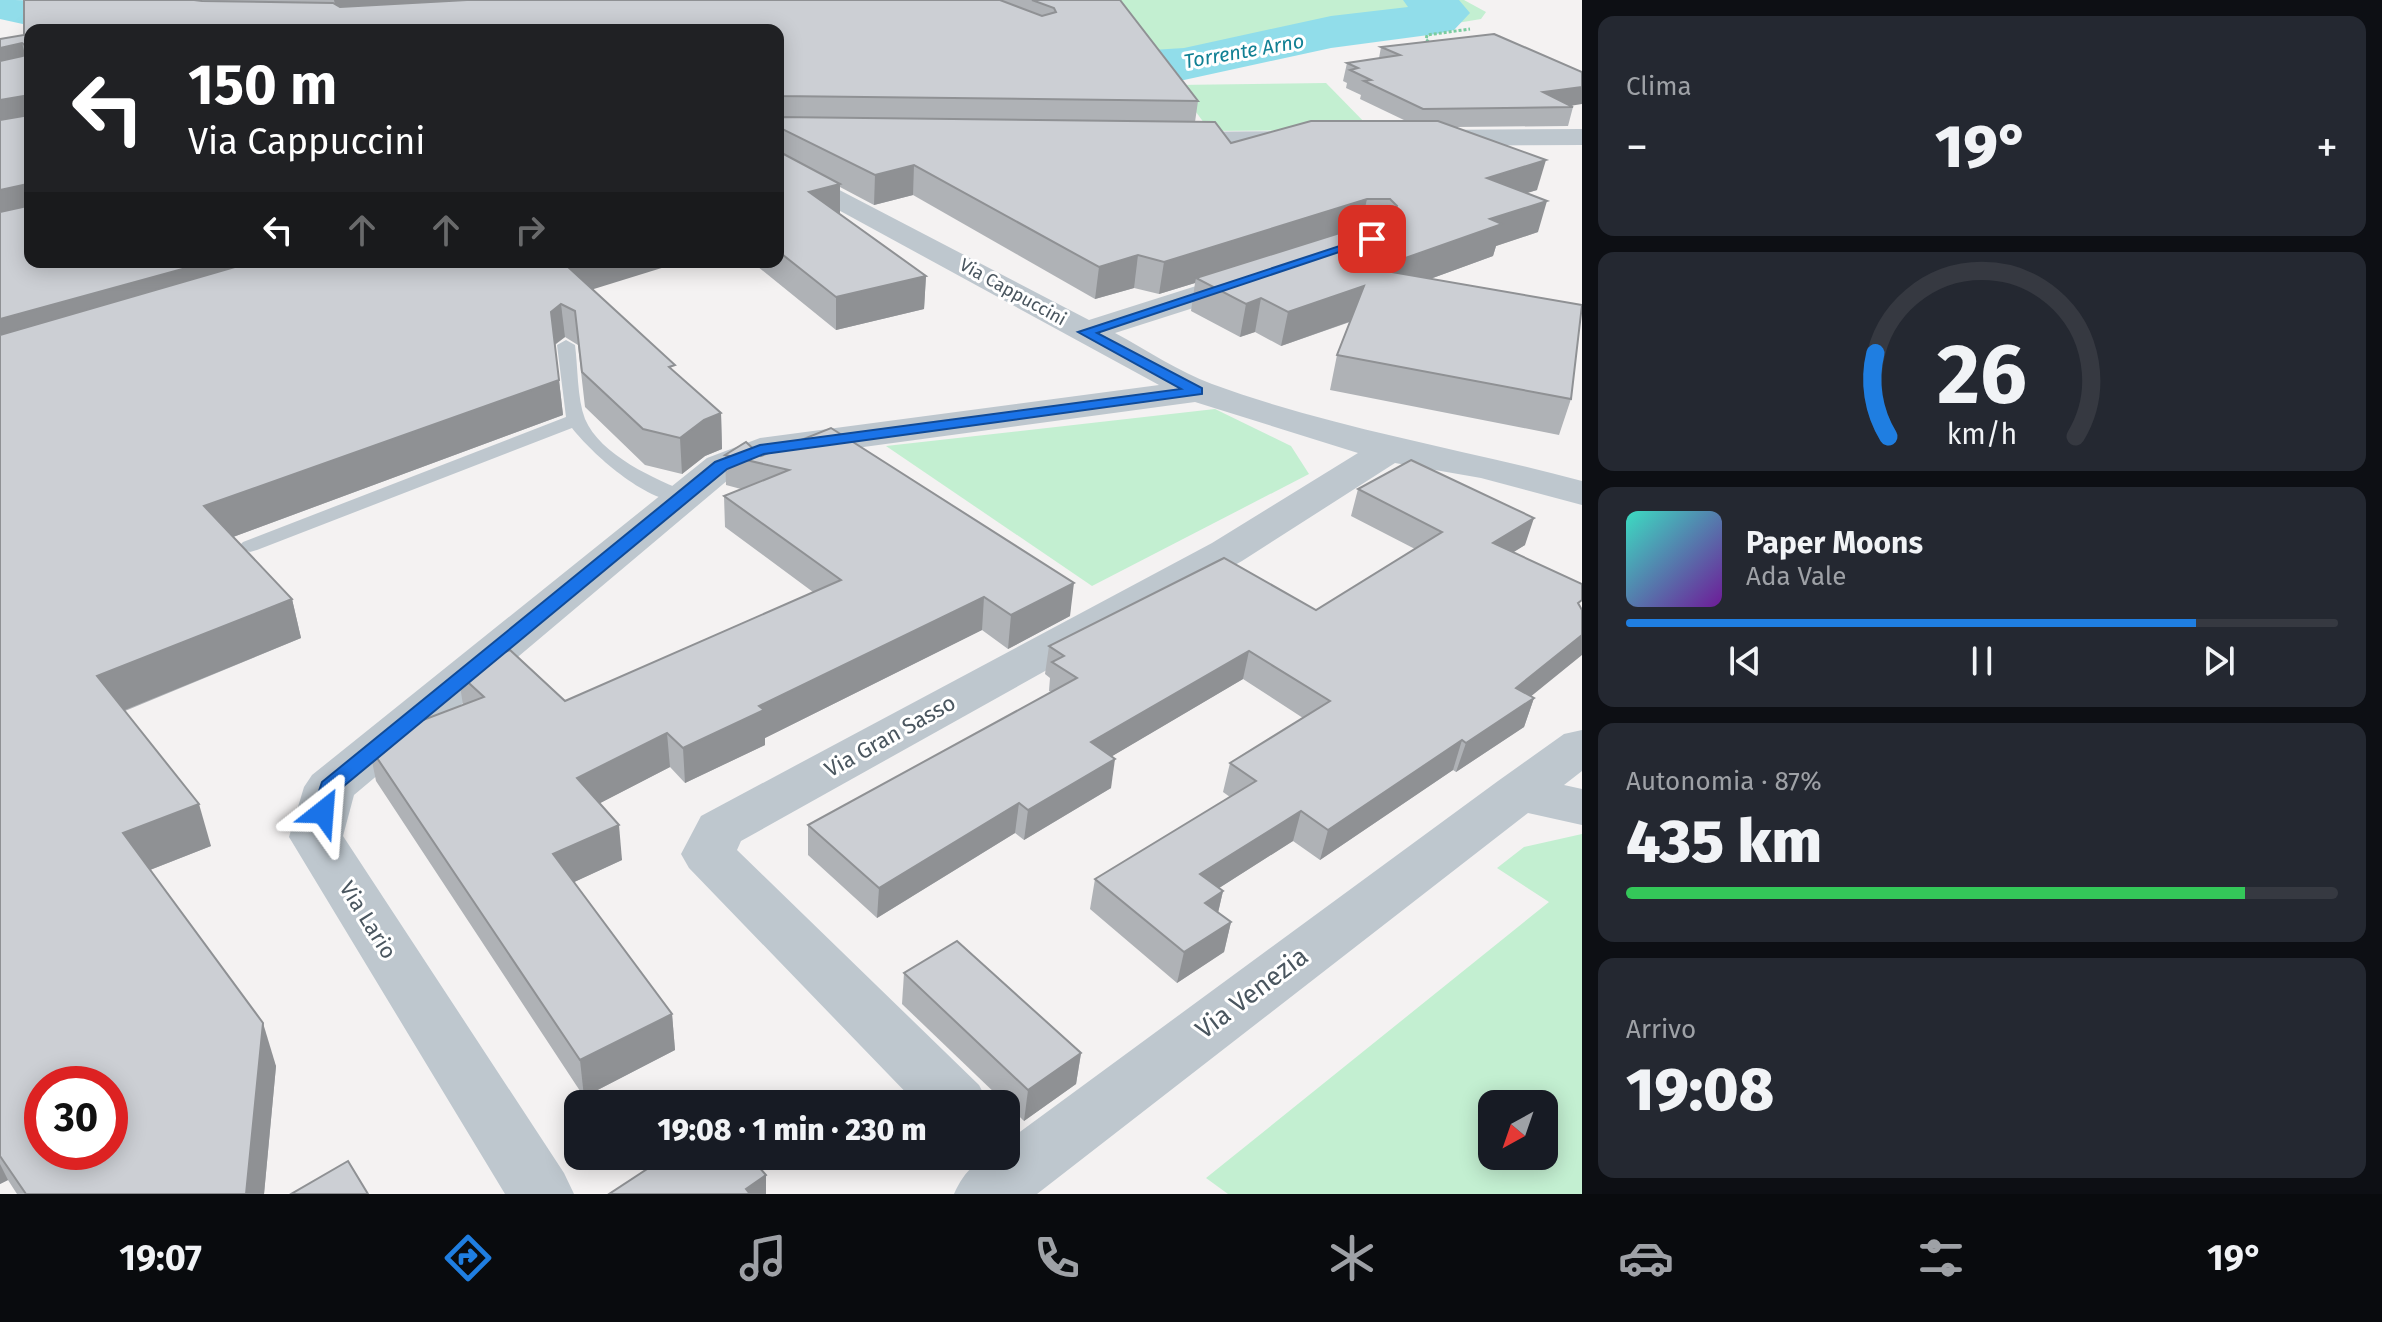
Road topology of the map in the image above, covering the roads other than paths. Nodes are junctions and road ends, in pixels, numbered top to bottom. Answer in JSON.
{"nodes":[{"id":1,"x":1582,"y":137,"type":"edge"},
{"id":2,"x":1397,"y":138,"type":"edge"},
{"id":3,"x":1335,"y":139,"type":"edge"},
{"id":4,"x":1149,"y":140,"type":"edge"},
{"id":5,"x":784,"y":171,"type":"edge"},
{"id":6,"x":1281,"y":269,"type":"edge"},
{"id":7,"x":1085,"y":332,"type":"junction"},
{"id":8,"x":566,"y":345,"type":"edge"},
{"id":9,"x":1197,"y":391,"type":"junction"},
{"id":10,"x":576,"y":420,"type":"junction"},
{"id":11,"x":1389,"y":450,"type":"junction"},
{"id":12,"x":1484,"y":467,"type":"junction"},
{"id":13,"x":1582,"y":470,"type":"edge"},
{"id":14,"x":1582,"y":493,"type":"edge"},
{"id":15,"x":683,"y":497,"type":"junction"},
{"id":16,"x":250,"y":546,"type":"dead end"},
{"id":17,"x":1582,"y":746,"type":"edge"},
{"id":18,"x":1516,"y":793,"type":"junction"},
{"id":19,"x":1582,"y":807,"type":"edge"},
{"id":20,"x":943,"y":1090,"type":"edge"},
{"id":21,"x":1004,"y":1172,"type":"edge"},
{"id":22,"x":541,"y":1194,"type":"edge"}],
"edges":[{"from":1,"to":2,"type":"street"},
{"from":3,"to":4,"type":"street"},
{"from":5,"to":7,"type":"street","name":"Via Cappuccini"},
{"from":6,"to":7,"type":"street"},
{"from":7,"to":9,"type":"street","name":"Via Cappuccini"},
{"from":8,"to":10,"type":"lane"},
{"from":9,"to":11,"type":"street","name":"Via Cappuccini"},
{"from":9,"to":15,"type":"street","name":"Via Lario"},
{"from":10,"to":15,"type":"lane"},
{"from":10,"to":16,"type":"lane"},
{"from":11,"to":12,"type":"street","name":"Via Cappuccini"},
{"from":11,"to":20,"type":"street","name":"Via Gran Sasso"},
{"from":12,"to":13,"type":"street","name":"Via Cappuccini"},
{"from":12,"to":14,"type":"street","name":"Via Cappuccini"},
{"from":15,"to":22,"type":"street","name":"Via Lario"},
{"from":17,"to":18,"type":"street","name":"Via Venezia"},
{"from":18,"to":19,"type":"street"},
{"from":18,"to":21,"type":"street","name":"Via Venezia"}]}
